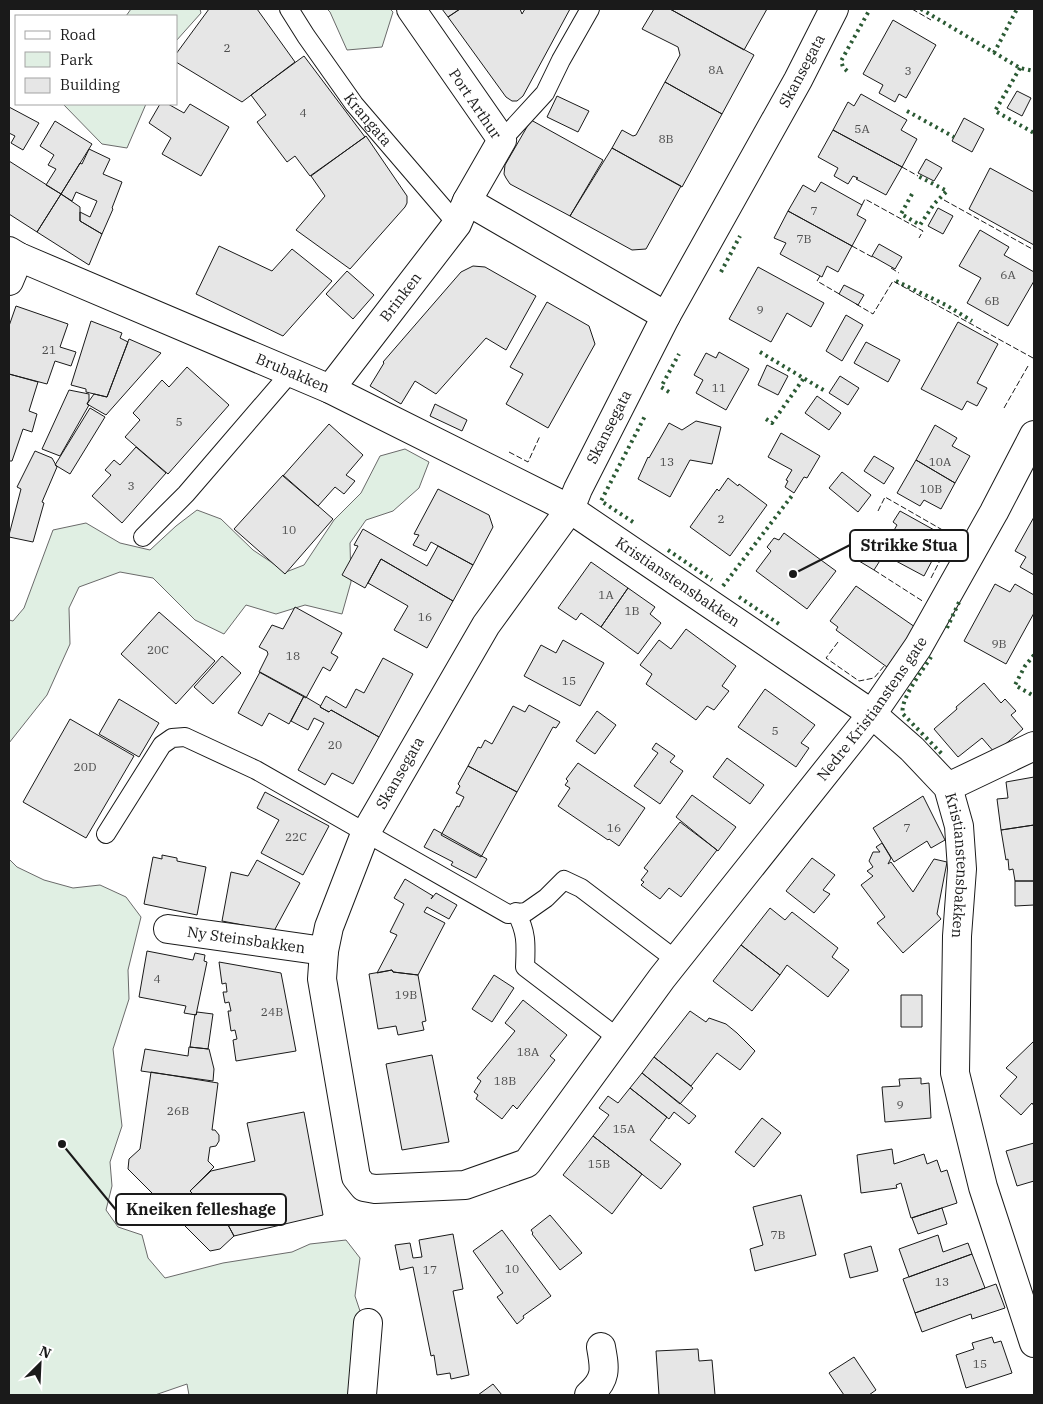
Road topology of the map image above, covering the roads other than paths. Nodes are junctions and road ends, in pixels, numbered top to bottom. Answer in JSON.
{"nodes":[{"id":1,"x":289,"y":9,"type":"edge"},
{"id":2,"x":411,"y":9,"type":"edge"},
{"id":3,"x":590,"y":9,"type":"edge"},
{"id":4,"x":834,"y":9,"type":"edge"},
{"id":5,"x":502,"y":140,"type":"junction"},
{"id":6,"x":462,"y":213,"type":"junction"},
{"id":7,"x":12,"y":263,"type":"edge"},
{"id":8,"x":666,"y":316,"type":"junction"},
{"id":9,"x":291,"y":372,"type":"junction"},
{"id":10,"x":330,"y":389,"type":"junction"},
{"id":11,"x":1034,"y":435,"type":"edge"},
{"id":12,"x":570,"y":509,"type":"junction"},
{"id":13,"x":143,"y":537,"type":"dead end"},
{"id":14,"x":872,"y":714,"type":"junction"},
{"id":15,"x":1034,"y":746,"type":"edge"},
{"id":16,"x":948,"y":788,"type":"junction"},
{"id":17,"x":106,"y":834,"type":"dead end"},
{"id":18,"x":365,"y":834,"type":"junction"},
{"id":19,"x":516,"y":912,"type":"junction"},
{"id":20,"x":168,"y":929,"type":"dead end"},
{"id":21,"x":324,"y":951,"type":"junction"},
{"id":22,"x":676,"y":960,"type":"junction"},
{"id":23,"x":618,"y":1038,"type":"junction"},
{"id":24,"x":364,"y":1186,"type":"joint"},
{"id":25,"x":368,"y":1323,"type":"dead end"},
{"id":26,"x":1034,"y":1343,"type":"edge"},
{"id":27,"x":602,"y":1347,"type":"dead end"},
{"id":28,"x":362,"y":1395,"type":"edge"},
{"id":29,"x":589,"y":1395,"type":"edge"}],
"edges":[{"from":1,"to":6,"type":"lane","name":"Krangata"},
{"from":2,"to":5,"type":"street","name":"Port Arthur"},
{"from":3,"to":5,"type":"lane"},
{"from":4,"to":8,"type":"street","name":"Skansegata"},
{"from":5,"to":6,"type":"street","name":"Port Arthur"},
{"from":6,"to":8,"type":"street","name":"Krangata"},
{"from":6,"to":10,"type":"street","name":"Brinken"},
{"from":7,"to":9,"type":"street","name":"Brubakken"},
{"from":8,"to":12,"type":"street","name":"Skansegata"},
{"from":9,"to":10,"type":"street","name":"Brubakken"},
{"from":9,"to":13,"type":"lane"},
{"from":10,"to":12,"type":"street","name":"Brubakken"},
{"from":11,"to":14,"type":"street","name":"Nedre Kristianstens gate"},
{"from":12,"to":14,"type":"street","name":"Kristianstensbakken"},
{"from":12,"to":18,"type":"street","name":"Skansegata"},
{"from":14,"to":16,"type":"street","name":"Kristianstensbakken"},
{"from":14,"to":22,"type":"street","name":"Nedre Kristianstens gate"},
{"from":15,"to":16,"type":"street"},
{"from":16,"to":26,"type":"street","name":"Kristianstensbakken"},
{"from":17,"to":18,"type":"lane"},
{"from":18,"to":19,"type":"lane"},
{"from":18,"to":21,"type":"street","name":"Skansegata"},
{"from":19,"to":22,"type":"lane"},
{"from":19,"to":23,"type":"lane"},
{"from":20,"to":21,"type":"street","name":"Ny Steinsbakken"},
{"from":21,"to":24,"type":"street","name":"Skansegata"},
{"from":22,"to":23,"type":"street","name":"Nedre Kristianstens gate"},
{"from":23,"to":24,"type":"street","name":"Nedre Kristianstens gate"},
{"from":25,"to":28,"type":"street"},
{"from":27,"to":29,"type":"street"}]}
